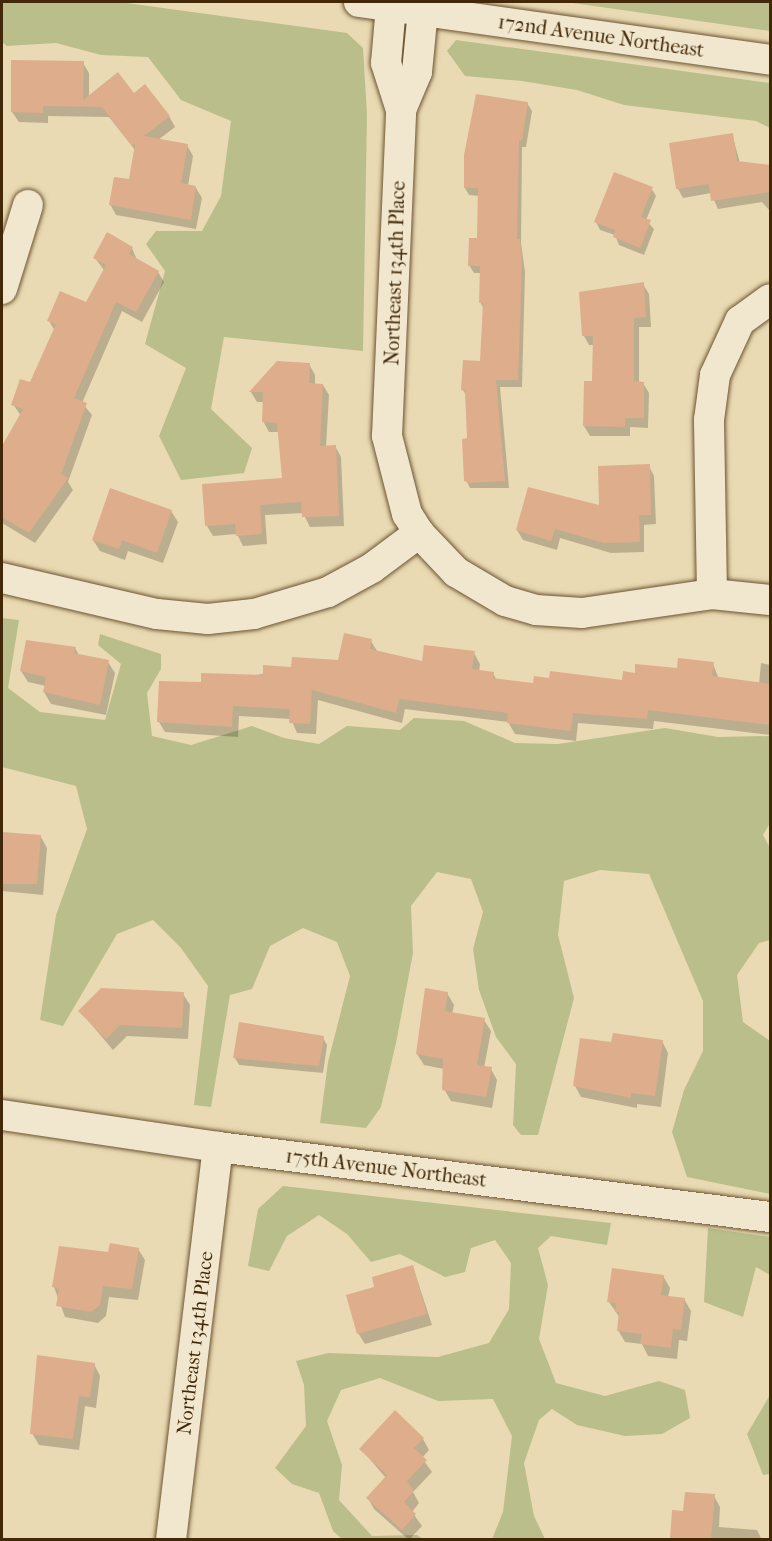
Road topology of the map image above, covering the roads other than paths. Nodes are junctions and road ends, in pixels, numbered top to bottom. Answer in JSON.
{"nodes":[{"id":1,"x":359,"y":2,"type":"edge"},
{"id":2,"x":391,"y":6,"type":"junction"},
{"id":3,"x":423,"y":10,"type":"junction"},
{"id":4,"x":771,"y":60,"type":"edge"},
{"id":5,"x":401,"y":110,"type":"junction"},
{"id":6,"x":27,"y":205,"type":"dead end"},
{"id":7,"x":2,"y":289,"type":"edge"},
{"id":8,"x":771,"y":298,"type":"edge"},
{"id":9,"x":419,"y":533,"type":"junction"},
{"id":10,"x":2,"y":578,"type":"edge"},
{"id":11,"x":712,"y":594,"type":"junction"},
{"id":12,"x":771,"y":600,"type":"edge"},
{"id":13,"x":2,"y":1114,"type":"edge"},
{"id":14,"x":218,"y":1147,"type":"junction"},
{"id":15,"x":771,"y":1217,"type":"edge"},
{"id":16,"x":171,"y":1539,"type":"edge"}],
"edges":[{"from":1,"to":2,"type":"street","name":"172nd Avenue Northeast"},
{"from":2,"to":3,"type":"street","name":"172nd Avenue Northeast"},
{"from":2,"to":5,"type":"street"},
{"from":3,"to":4,"type":"street","name":"172nd Avenue Northeast"},
{"from":3,"to":5,"type":"street","name":"Northeast 134th Place"},
{"from":5,"to":9,"type":"street","name":"Northeast 134th Place"},
{"from":6,"to":7,"type":"street"},
{"from":8,"to":11,"type":"street"},
{"from":9,"to":10,"type":"street"},
{"from":9,"to":11,"type":"street","name":"Northeast 134th Place"},
{"from":11,"to":12,"type":"street","name":"Northeast 134th Place"},
{"from":13,"to":14,"type":"street","name":"175th Avenue Northeast"},
{"from":14,"to":15,"type":"street","name":"175th Avenue Northeast"},
{"from":14,"to":16,"type":"street","name":"Northeast 134th Place"}]}
